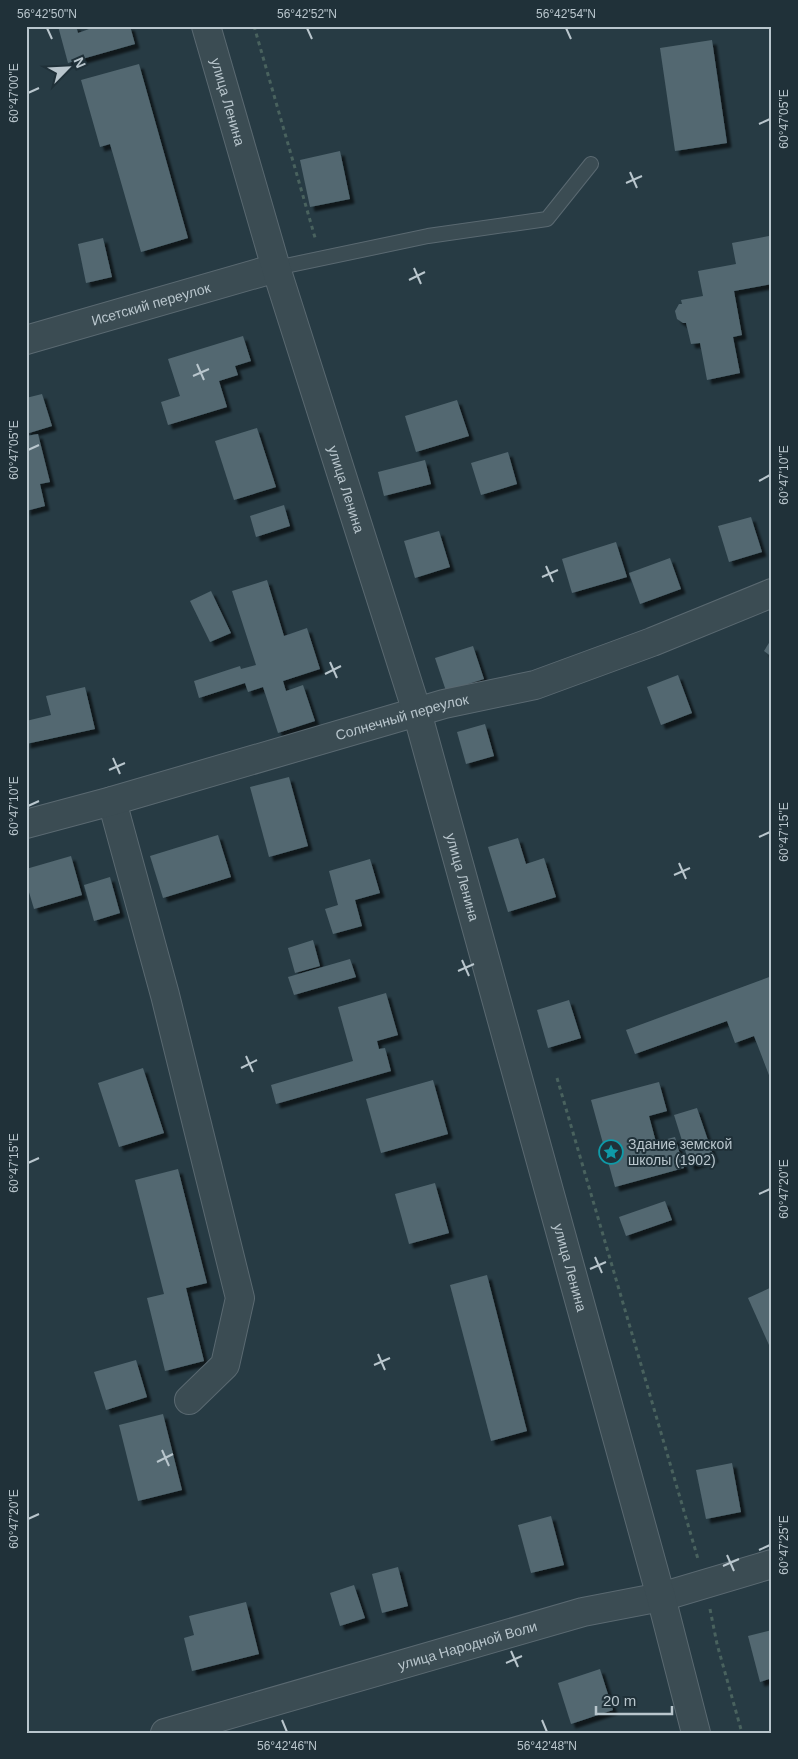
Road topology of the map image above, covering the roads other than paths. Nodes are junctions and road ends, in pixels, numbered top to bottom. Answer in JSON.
{"nodes":[{"id":1,"x":206,"y":26,"type":"edge"},
{"id":2,"x":591,"y":164,"type":"dead end"},
{"id":3,"x":276,"y":268,"type":"junction"},
{"id":4,"x":26,"y":340,"type":"edge"},
{"id":5,"x":772,"y":593,"type":"edge"},
{"id":6,"x":417,"y":712,"type":"junction"},
{"id":7,"x":112,"y":801,"type":"junction"},
{"id":8,"x":26,"y":824,"type":"edge"},
{"id":9,"x":189,"y":1400,"type":"dead end"},
{"id":10,"x":772,"y":1564,"type":"edge"},
{"id":11,"x":661,"y":1598,"type":"junction"},
{"id":12,"x":165,"y":1733,"type":"edge"},
{"id":13,"x":696,"y":1733,"type":"edge"}],
"edges":[{"from":1,"to":3,"type":"street","name":"улица Ленина"},
{"from":2,"to":3,"type":"lane"},
{"from":3,"to":4,"type":"street","name":"Исетский переулок"},
{"from":3,"to":6,"type":"street","name":"улица Ленина"},
{"from":5,"to":6,"type":"street","name":"Солнечный переулок"},
{"from":6,"to":7,"type":"street","name":"Солнечный переулок"},
{"from":6,"to":11,"type":"street","name":"улица Ленина"},
{"from":7,"to":8,"type":"street","name":"Солнечный переулок"},
{"from":7,"to":9,"type":"street"},
{"from":10,"to":11,"type":"street","name":"улица Народной Воли"},
{"from":11,"to":12,"type":"street","name":"улица Народной Воли"},
{"from":11,"to":13,"type":"street","name":"улица Ленина"}]}
